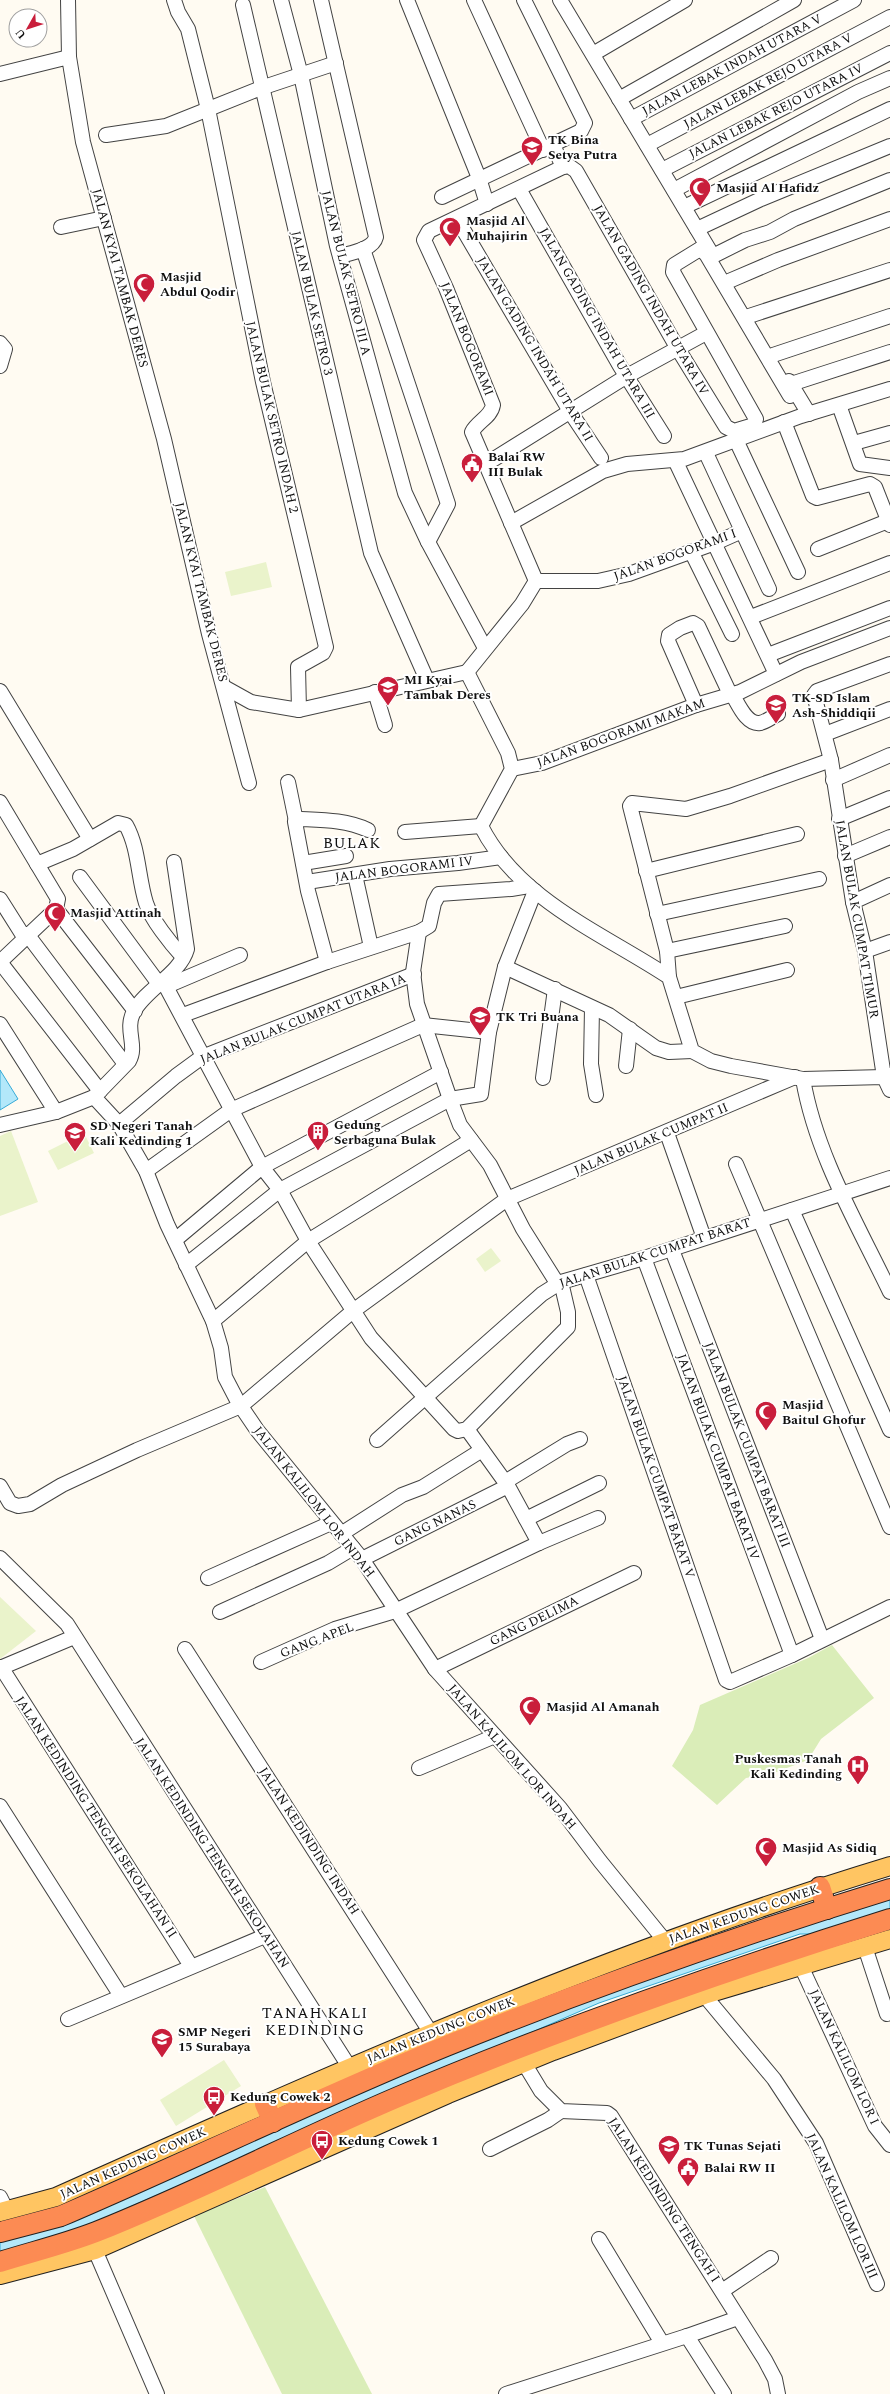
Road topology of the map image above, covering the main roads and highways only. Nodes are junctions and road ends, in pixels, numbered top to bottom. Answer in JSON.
{"nodes":[{"id":1,"x":890,"y":1866,"type":"edge"},
{"id":2,"x":820,"y":1887,"type":"junction"},
{"id":3,"x":890,"y":1889,"type":"edge"},
{"id":4,"x":827,"y":1908,"type":"junction"},
{"id":5,"x":890,"y":1919,"type":"edge"},
{"id":6,"x":890,"y":1939,"type":"edge"},
{"id":7,"x":401,"y":2105,"type":"junction"},
{"id":8,"x":269,"y":2113,"type":"junction"},
{"id":9,"x":2,"y":2207,"type":"edge"},
{"id":10,"x":0,"y":2232,"type":"edge"},
{"id":11,"x":0,"y":2262,"type":"edge"},
{"id":12,"x":0,"y":2274,"type":"edge"}],
"edges":[{"from":1,"to":2,"type":"main road","name":"JALAN KEDUNG COWEK"},
{"from":2,"to":4,"type":"highway"},
{"from":2,"to":8,"type":"main road","name":"JALAN KEDUNG COWEK"},
{"from":3,"to":4,"type":"highway","name":"JALAN KEDUNG COWEK"},
{"from":4,"to":8,"type":"highway","name":"JALAN KEDUNG COWEK"},
{"from":5,"to":7,"type":"highway"},
{"from":6,"to":7,"type":"main road"},
{"from":7,"to":11,"type":"highway"},
{"from":7,"to":12,"type":"main road"},
{"from":8,"to":9,"type":"main road","name":"JALAN KEDUNG COWEK"},
{"from":8,"to":10,"type":"highway","name":"JALAN KEDUNG COWEK"}]}
